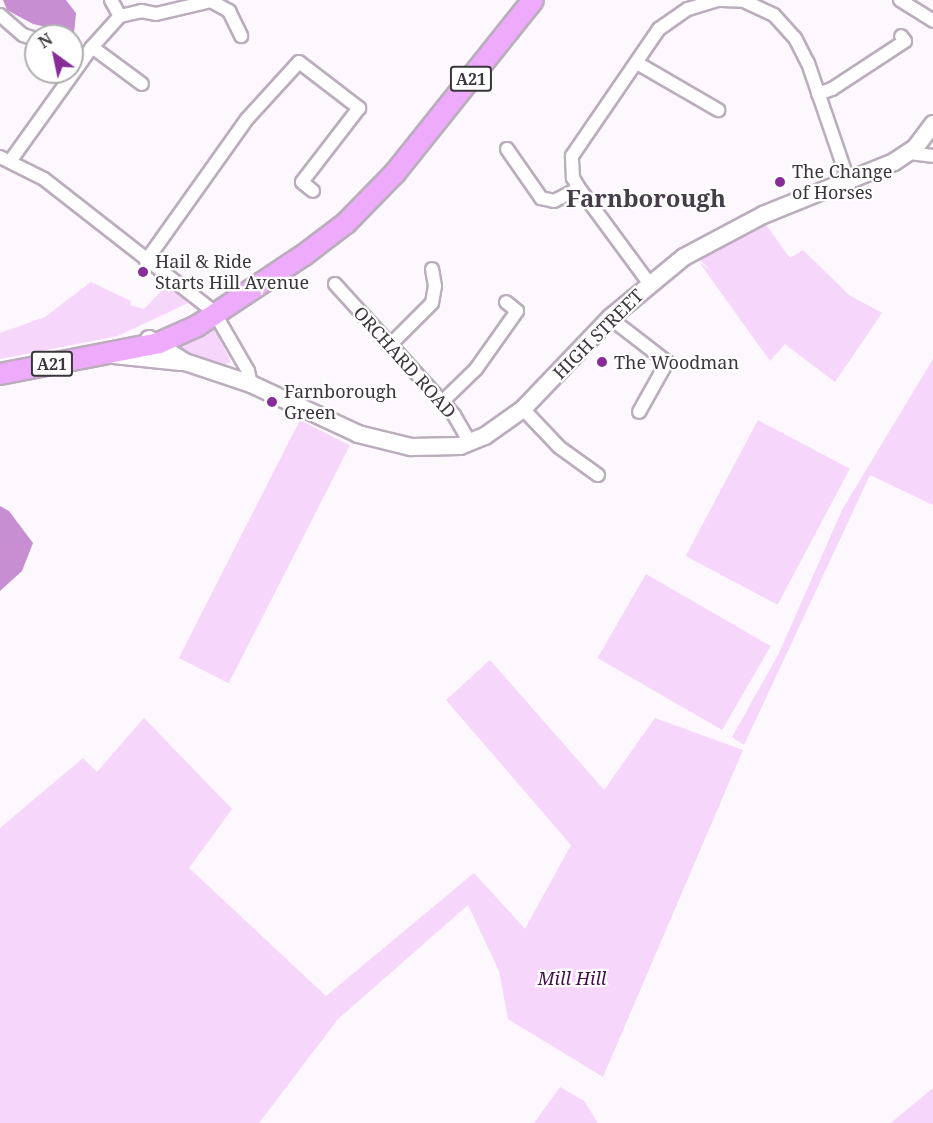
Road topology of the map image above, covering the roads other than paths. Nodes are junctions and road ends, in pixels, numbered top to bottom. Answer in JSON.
{"nodes":[{"id":1,"x":111,"y":0,"type":"edge"},
{"id":2,"x":533,"y":0,"type":"edge"},
{"id":3,"x":717,"y":0,"type":"edge"},
{"id":4,"x":721,"y":0,"type":"edge"},
{"id":5,"x":900,"y":0,"type":"edge"},
{"id":6,"x":0,"y":15,"type":"edge"},
{"id":7,"x":120,"y":16,"type":"junction"},
{"id":8,"x":933,"y":21,"type":"edge"},
{"id":9,"x":24,"y":35,"type":"edge"},
{"id":10,"x":241,"y":36,"type":"dead end"},
{"id":11,"x":901,"y":36,"type":"dead end"},
{"id":12,"x":92,"y":47,"type":"junction"},
{"id":13,"x":637,"y":63,"type":"junction"},
{"id":14,"x":142,"y":84,"type":"dead end"},
{"id":15,"x":818,"y":94,"type":"junction"},
{"id":16,"x":718,"y":110,"type":"dead end"},
{"id":17,"x":933,"y":124,"type":"edge"},
{"id":18,"x":507,"y":149,"type":"dead end"},
{"id":19,"x":909,"y":153,"type":"junction"},
{"id":20,"x":933,"y":156,"type":"edge"},
{"id":21,"x":5,"y":158,"type":"edge"},
{"id":22,"x":849,"y":183,"type":"junction"},
{"id":23,"x":579,"y":188,"type":"junction"},
{"id":24,"x":313,"y":191,"type":"dead end"},
{"id":25,"x":146,"y":261,"type":"junction"},
{"id":26,"x":432,"y":269,"type":"dead end"},
{"id":27,"x":335,"y":284,"type":"dead end"},
{"id":28,"x":649,"y":284,"type":"junction"},
{"id":29,"x":506,"y":302,"type":"dead end"},
{"id":30,"x":214,"y":312,"type":"junction"},
{"id":31,"x":610,"y":318,"type":"junction"},
{"id":32,"x":148,"y":342,"type":"junction"},
{"id":33,"x":391,"y":345,"type":"junction"},
{"id":34,"x":104,"y":354,"type":"junction"},
{"id":35,"x":185,"y":362,"type":"junction"},
{"id":36,"x":0,"y":374,"type":"edge"},
{"id":37,"x":251,"y":384,"type":"junction"},
{"id":38,"x":441,"y":402,"type":"junction"},
{"id":39,"x":523,"y":409,"type":"junction"},
{"id":40,"x":639,"y":412,"type":"dead end"},
{"id":41,"x":470,"y":443,"type":"junction"},
{"id":42,"x":598,"y":475,"type":"dead end"}],
"edges":[{"from":1,"to":7,"type":"street"},
{"from":2,"to":30,"type":"highway","number":"A21"},
{"from":3,"to":13,"type":"street"},
{"from":4,"to":15,"type":"street"},
{"from":5,"to":8,"type":"street"},
{"from":6,"to":9,"type":"street"},
{"from":7,"to":10,"type":"street"},
{"from":7,"to":12,"type":"street"},
{"from":11,"to":15,"type":"street"},
{"from":12,"to":14,"type":"street"},
{"from":12,"to":21,"type":"street"},
{"from":13,"to":16,"type":"street"},
{"from":13,"to":23,"type":"street"},
{"from":15,"to":22,"type":"street"},
{"from":17,"to":19,"type":"main road","name":"HIGH STREET"},
{"from":18,"to":23,"type":"street"},
{"from":19,"to":20,"type":"street"},
{"from":19,"to":22,"type":"main road","name":"HIGH STREET"},
{"from":21,"to":25,"type":"street"},
{"from":22,"to":28,"type":"main road","name":"HIGH STREET"},
{"from":23,"to":28,"type":"street"},
{"from":24,"to":25,"type":"street"},
{"from":25,"to":30,"type":"street"},
{"from":26,"to":33,"type":"street"},
{"from":27,"to":33,"type":"street","name":"ORCHARD ROAD"},
{"from":28,"to":31,"type":"main road","name":"HIGH STREET"},
{"from":29,"to":38,"type":"street"},
{"from":30,"to":32,"type":"highway","number":"A21"},
{"from":30,"to":37,"type":"street"},
{"from":31,"to":39,"type":"main road","name":"HIGH STREET"},
{"from":31,"to":40,"type":"street"},
{"from":32,"to":34,"type":"highway","number":"A21"},
{"from":32,"to":35,"type":"main road","name":"HIGH STREET"},
{"from":33,"to":38,"type":"street","name":"ORCHARD ROAD"},
{"from":34,"to":35,"type":"main road","name":"HIGH STREET"},
{"from":34,"to":36,"type":"highway","number":"A21"},
{"from":35,"to":37,"type":"main road","name":"HIGH STREET"},
{"from":37,"to":41,"type":"main road","name":"HIGH STREET"},
{"from":38,"to":41,"type":"street","name":"ORCHARD ROAD"},
{"from":39,"to":41,"type":"main road","name":"HIGH STREET"},
{"from":39,"to":42,"type":"street"}]}
